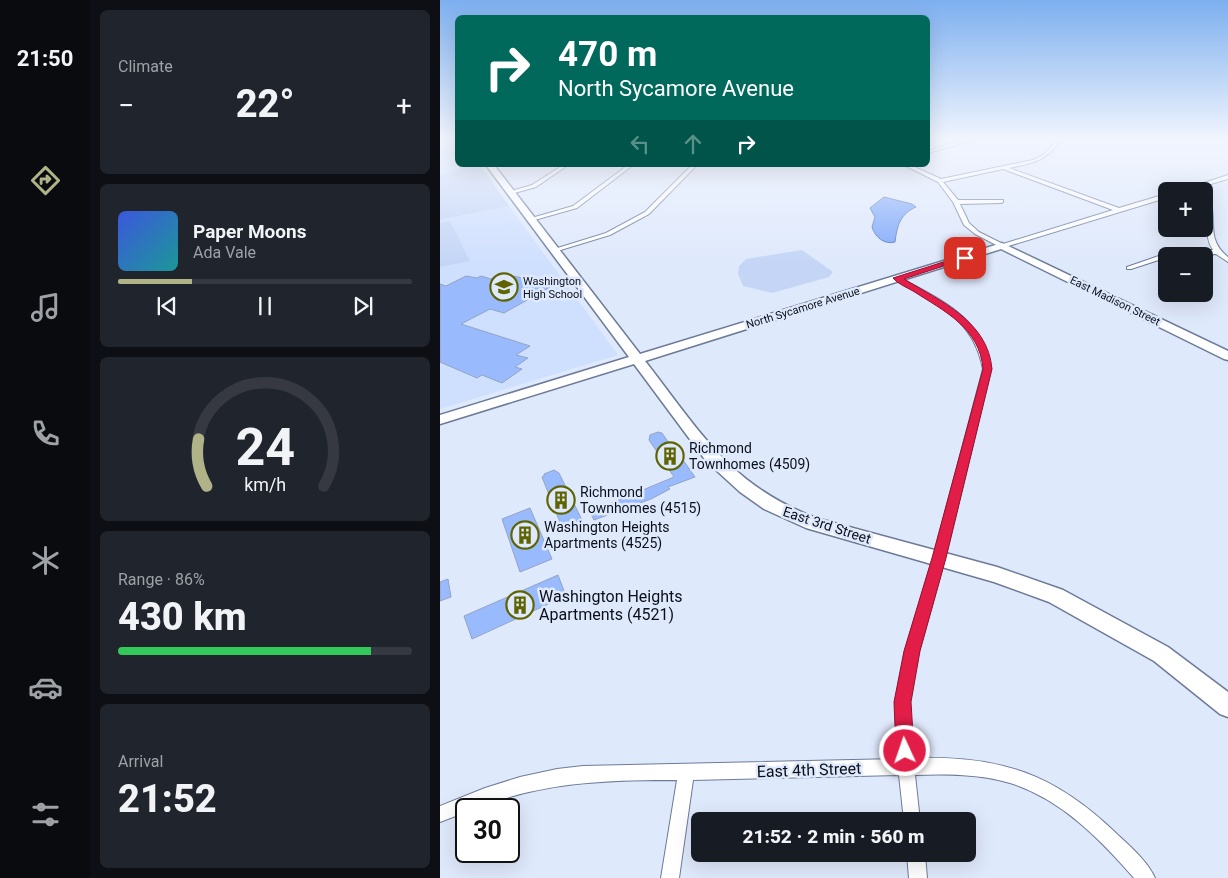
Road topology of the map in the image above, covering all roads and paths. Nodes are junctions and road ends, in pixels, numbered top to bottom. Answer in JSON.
{"nodes":[{"id":1,"x":502,"y":181,"type":"edge"},
{"id":2,"x":542,"y":181,"type":"edge"},
{"id":3,"x":610,"y":181,"type":"edge"},
{"id":4,"x":679,"y":181,"type":"edge"},
{"id":5,"x":940,"y":181,"type":"edge"},
{"id":6,"x":1040,"y":181,"type":"edge"},
{"id":7,"x":510,"y":192,"type":"junction"},
{"id":8,"x":1158,"y":198,"type":"edge"},
{"id":9,"x":1001,"y":201,"type":"dead end"},
{"id":10,"x":956,"y":202,"type":"junction"},
{"id":11,"x":1118,"y":210,"type":"junction"},
{"id":12,"x":531,"y":219,"type":"junction"},
{"id":13,"x":1210,"y":237,"type":"edge"},
{"id":14,"x":1002,"y":246,"type":"junction"},
{"id":15,"x":554,"y":250,"type":"junction"},
{"id":16,"x":1216,"y":252,"type":"junction"},
{"id":17,"x":1228,"y":260,"type":"edge"},
{"id":18,"x":1130,"y":268,"type":"dead end"},
{"id":19,"x":897,"y":278,"type":"junction"},
{"id":20,"x":1228,"y":356,"type":"edge"},
{"id":21,"x":636,"y":360,"type":"junction"},
{"id":22,"x":440,"y":420,"type":"edge"},
{"id":23,"x":939,"y":558,"type":"junction"},
{"id":24,"x":1228,"y":706,"type":"edge"},
{"id":25,"x":906,"y":767,"type":"junction"},
{"id":26,"x":686,"y":773,"type":"junction"},
{"id":27,"x":911,"y":812,"type":"edge"},
{"id":28,"x":440,"y":814,"type":"edge"},
{"id":29,"x":917,"y":862,"type":"edge"},
{"id":30,"x":670,"y":878,"type":"edge"},
{"id":31,"x":918,"y":878,"type":"edge"},
{"id":32,"x":1146,"y":878,"type":"edge"}],
"edges":[{"from":1,"to":7,"type":"street","name":"East 3rd Street"},
{"from":2,"to":7,"type":"street"},
{"from":3,"to":12,"type":"street"},
{"from":4,"to":15,"type":"street"},
{"from":5,"to":10,"type":"street"},
{"from":6,"to":11,"type":"street"},
{"from":7,"to":12,"type":"street","name":"East 3rd Street"},
{"from":8,"to":11,"type":"street","name":"North Sycamore Avenue"},
{"from":9,"to":10,"type":"street"},
{"from":10,"to":14,"type":"street"},
{"from":11,"to":14,"type":"street","name":"North Sycamore Avenue"},
{"from":12,"to":15,"type":"street","name":"East 3rd Street"},
{"from":13,"to":16,"type":"street"},
{"from":14,"to":19,"type":"street","name":"North Sycamore Avenue"},
{"from":14,"to":20,"type":"street","name":"East Madison Street"},
{"from":15,"to":21,"type":"street","name":"East 3rd Street"},
{"from":16,"to":17,"type":"street"},
{"from":16,"to":18,"type":"street"},
{"from":19,"to":21,"type":"street","name":"North Sycamore Avenue"},
{"from":19,"to":23,"type":"street"},
{"from":21,"to":22,"type":"street","name":"North Sycamore Avenue"},
{"from":21,"to":23,"type":"street","name":"East 3rd Street"},
{"from":23,"to":24,"type":"street","name":"East 3rd Street"},
{"from":23,"to":25,"type":"street"},
{"from":25,"to":26,"type":"street","name":"East 4th Street"},
{"from":25,"to":27,"type":"street"},
{"from":25,"to":32,"type":"street","name":"East 4th Street"},
{"from":26,"to":28,"type":"street","name":"East 4th Street"},
{"from":26,"to":30,"type":"street"},
{"from":29,"to":31,"type":"street"}]}
